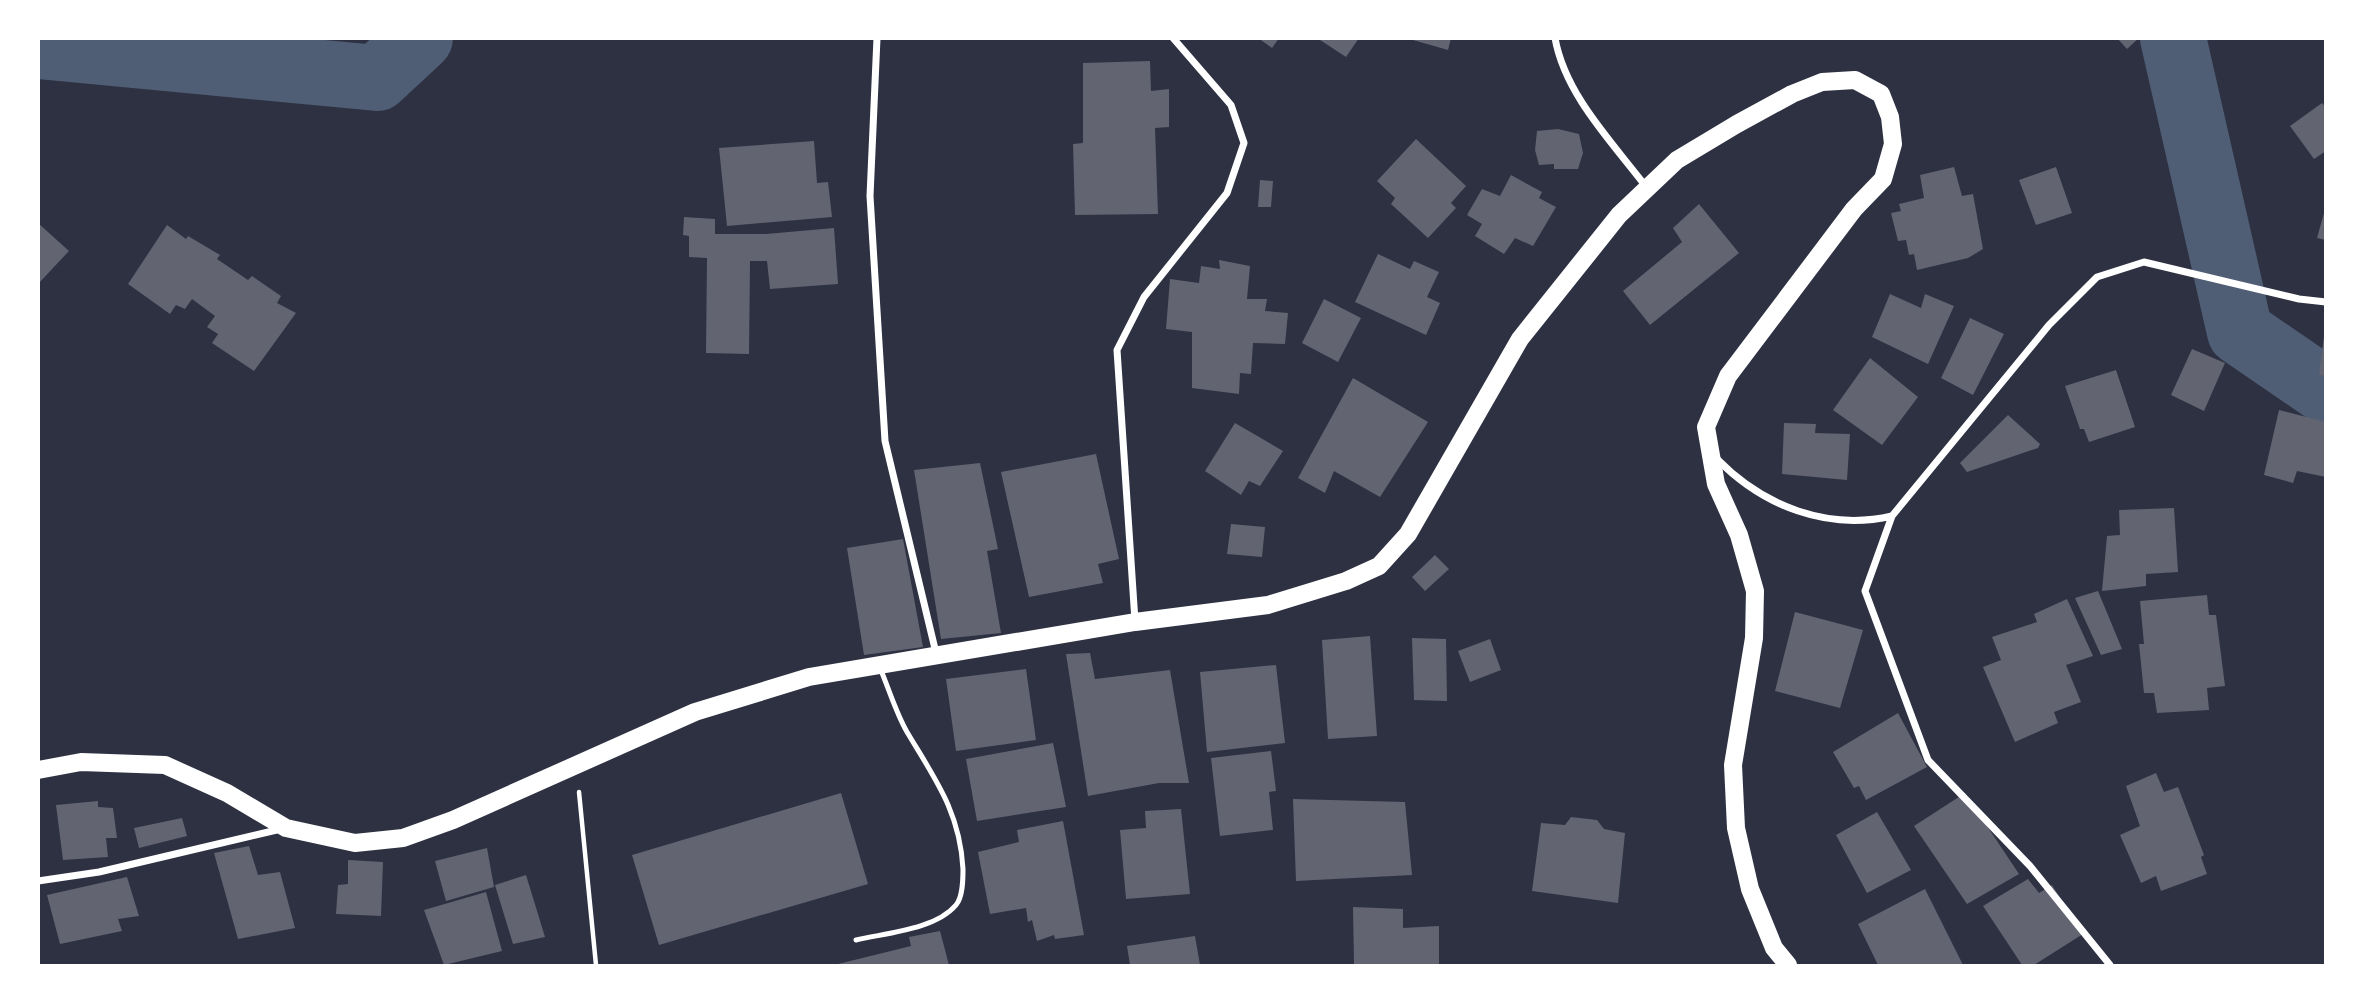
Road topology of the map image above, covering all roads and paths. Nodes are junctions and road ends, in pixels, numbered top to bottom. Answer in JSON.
{"nodes":[{"id":1,"x":877,"y":38,"type":"edge"},
{"id":2,"x":1173,"y":38,"type":"edge"},
{"id":3,"x":1555,"y":38,"type":"edge"},
{"id":4,"x":1647,"y":188,"type":"junction"},
{"id":5,"x":2326,"y":302,"type":"edge"},
{"id":6,"x":1711,"y":454,"type":"junction"},
{"id":7,"x":1892,"y":516,"type":"junction"},
{"id":8,"x":1135,"y":622,"type":"junction"},
{"id":9,"x":936,"y":654,"type":"junction"},
{"id":10,"x":879,"y":665,"type":"junction"},
{"id":11,"x":576,"y":763,"type":"junction"},
{"id":12,"x":38,"y":770,"type":"edge"},
{"id":13,"x":286,"y":828,"type":"junction"},
{"id":14,"x":38,"y":881,"type":"edge"},
{"id":15,"x":856,"y":940,"type":"dead end"},
{"id":16,"x":596,"y":965,"type":"edge"},
{"id":17,"x":1788,"y":965,"type":"edge"},
{"id":18,"x":2110,"y":965,"type":"edge"}],
"edges":[{"from":1,"to":9,"type":"street"},
{"from":2,"to":8,"type":"street"},
{"from":3,"to":4,"type":"street"},
{"from":4,"to":6,"type":"main road"},
{"from":4,"to":8,"type":"main road"},
{"from":5,"to":7,"type":"street"},
{"from":6,"to":7,"type":"street"},
{"from":6,"to":17,"type":"main road"},
{"from":7,"to":18,"type":"street"},
{"from":8,"to":9,"type":"main road"},
{"from":9,"to":10,"type":"main road"},
{"from":10,"to":11,"type":"main road"},
{"from":10,"to":15,"type":"lane"},
{"from":11,"to":13,"type":"main road"},
{"from":11,"to":16,"type":"path"},
{"from":12,"to":13,"type":"main road"},
{"from":13,"to":14,"type":"street"}]}
